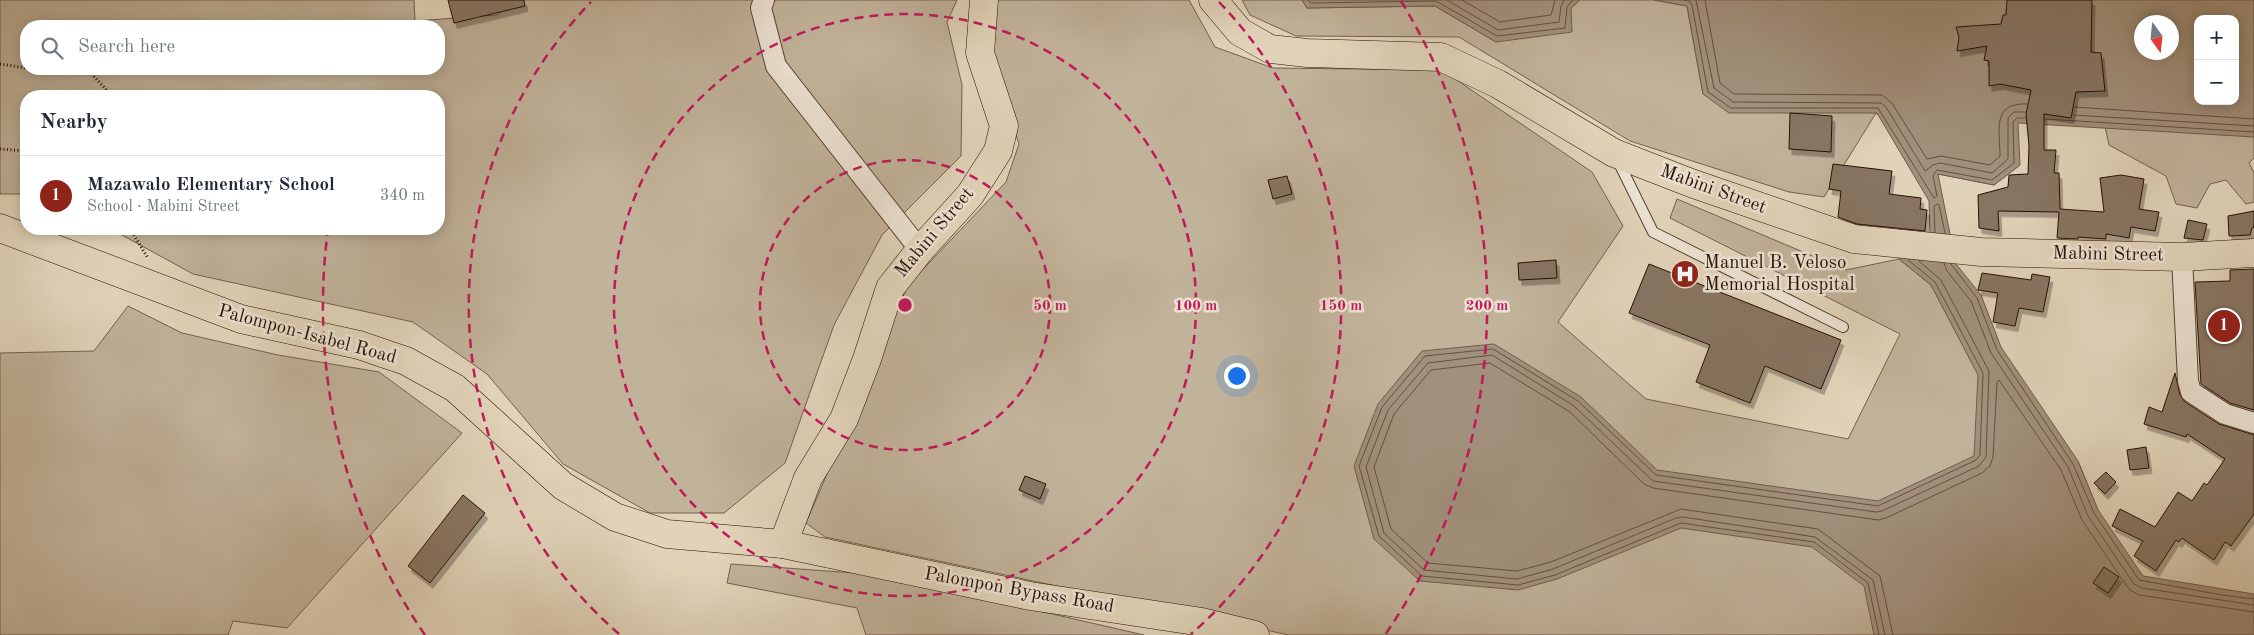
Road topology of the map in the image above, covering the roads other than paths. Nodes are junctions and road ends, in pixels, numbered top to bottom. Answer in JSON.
{"nodes":[{"id":1,"x":764,"y":0,"type":"edge"},
{"id":2,"x":984,"y":0,"type":"edge"},
{"id":3,"x":1214,"y":0,"type":"edge"},
{"id":4,"x":1614,"y":153,"type":"junction"},
{"id":5,"x":0,"y":228,"type":"edge"},
{"id":6,"x":920,"y":250,"type":"junction"},
{"id":7,"x":2254,"y":252,"type":"edge"},
{"id":8,"x":2182,"y":257,"type":"junction"},
{"id":9,"x":1843,"y":327,"type":"dead end"},
{"id":10,"x":2254,"y":424,"type":"edge"},
{"id":11,"x":784,"y":544,"type":"junction"},
{"id":12,"x":1255,"y":635,"type":"edge"}],
"edges":[{"from":1,"to":6,"type":"street"},
{"from":2,"to":6,"type":"main road","name":"Mabini Street"},
{"from":3,"to":4,"type":"main road","name":"Mabini Street"},
{"from":4,"to":8,"type":"main road","name":"Mabini Street"},
{"from":4,"to":9,"type":"lane"},
{"from":5,"to":11,"type":"main road","name":"Palompon-Isabel Road"},
{"from":6,"to":11,"type":"main road","name":"Mabini Street"},
{"from":7,"to":8,"type":"main road","name":"Mabini Street"},
{"from":8,"to":10,"type":"street"},
{"from":11,"to":12,"type":"main road","name":"Palompon Bypass Road"}]}
